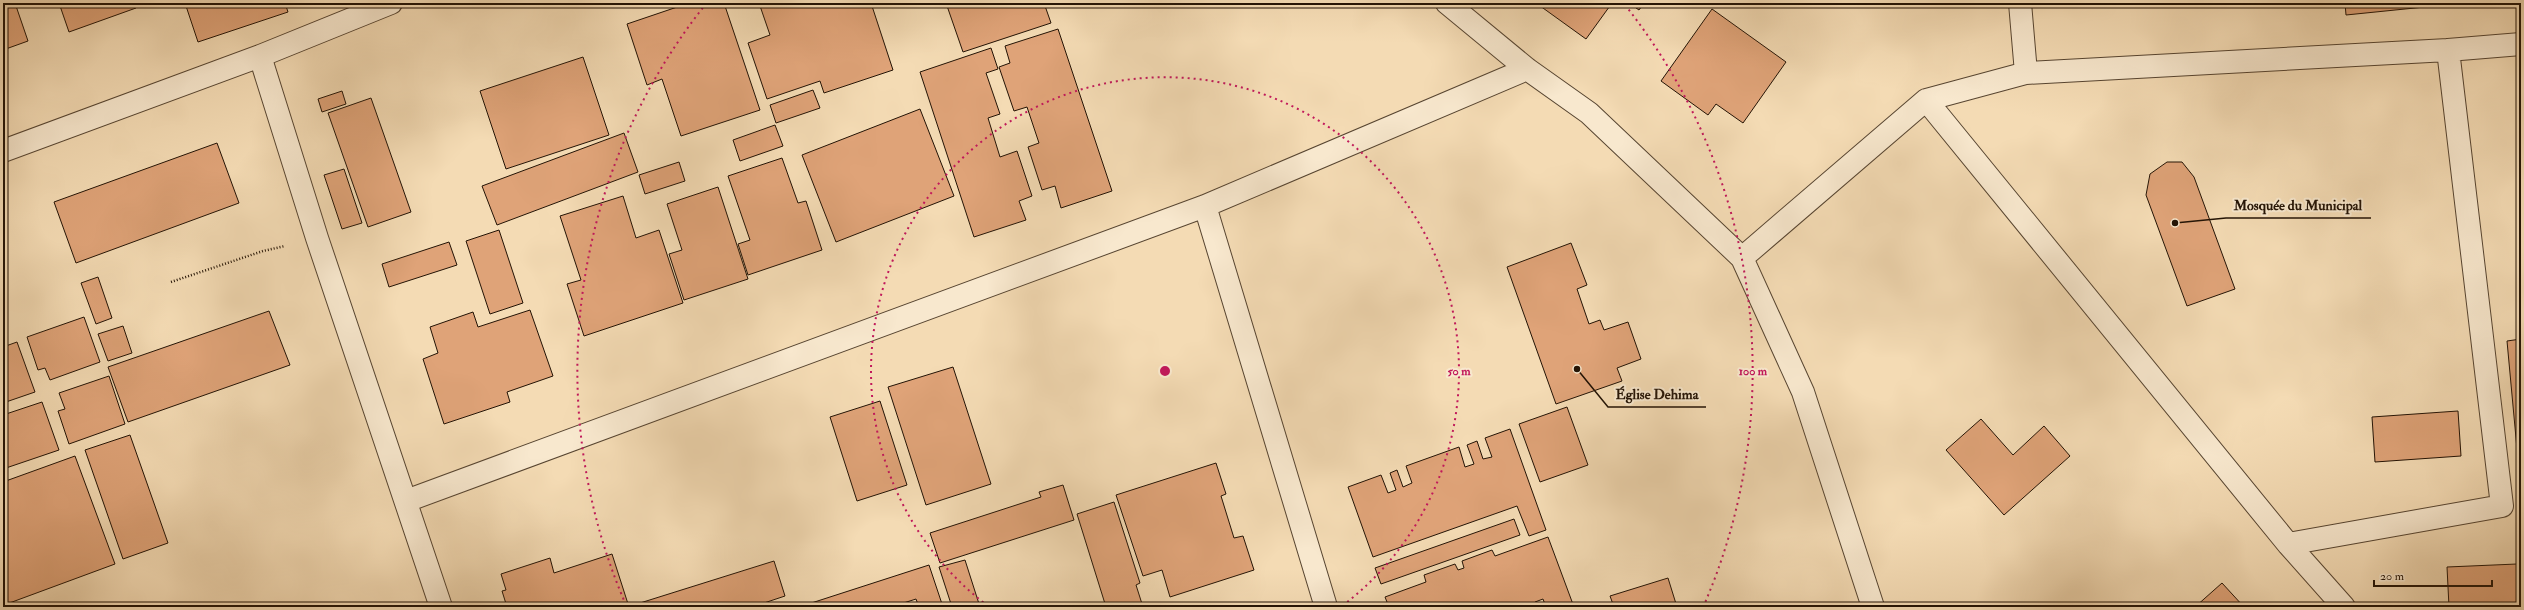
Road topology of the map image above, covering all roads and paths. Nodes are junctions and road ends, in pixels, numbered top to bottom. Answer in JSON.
{"nodes":[{"id":1,"x":392,"y":3,"type":"edge"},
{"id":2,"x":2020,"y":3,"type":"edge"},
{"id":3,"x":1450,"y":4,"type":"edge"},
{"id":4,"x":368,"y":7,"type":"edge"},
{"id":5,"x":2521,"y":44,"type":"edge"},
{"id":6,"x":2448,"y":50,"type":"junction"},
{"id":7,"x":260,"y":56,"type":"junction"},
{"id":8,"x":1527,"y":69,"type":"junction"},
{"id":9,"x":2026,"y":73,"type":"junction"},
{"id":10,"x":1926,"y":100,"type":"junction"},
{"id":11,"x":3,"y":150,"type":"edge"},
{"id":12,"x":1206,"y":206,"type":"junction"},
{"id":13,"x":317,"y":238,"type":"junction"},
{"id":14,"x":1742,"y":258,"type":"junction"},
{"id":15,"x":171,"y":282,"type":"dead end"},
{"id":16,"x":406,"y":501,"type":"junction"},
{"id":17,"x":2512,"y":505,"type":"edge"},
{"id":18,"x":2288,"y":544,"type":"junction"},
{"id":19,"x":441,"y":607,"type":"edge"},
{"id":20,"x":1326,"y":607,"type":"edge"},
{"id":21,"x":1873,"y":607,"type":"edge"},
{"id":22,"x":2344,"y":607,"type":"edge"}],
"edges":[{"from":1,"to":4,"type":"street"},
{"from":2,"to":9,"type":"street"},
{"from":3,"to":8,"type":"street"},
{"from":4,"to":7,"type":"street"},
{"from":5,"to":6,"type":"street"},
{"from":6,"to":9,"type":"street"},
{"from":6,"to":17,"type":"street"},
{"from":7,"to":11,"type":"street"},
{"from":7,"to":13,"type":"street"},
{"from":8,"to":12,"type":"street"},
{"from":8,"to":14,"type":"street"},
{"from":9,"to":10,"type":"street"},
{"from":10,"to":14,"type":"street"},
{"from":10,"to":18,"type":"street"},
{"from":12,"to":16,"type":"street"},
{"from":12,"to":20,"type":"street"},
{"from":13,"to":15,"type":"path"},
{"from":13,"to":16,"type":"street"},
{"from":14,"to":21,"type":"street"},
{"from":16,"to":19,"type":"street"},
{"from":17,"to":18,"type":"street"},
{"from":18,"to":22,"type":"street"}]}
